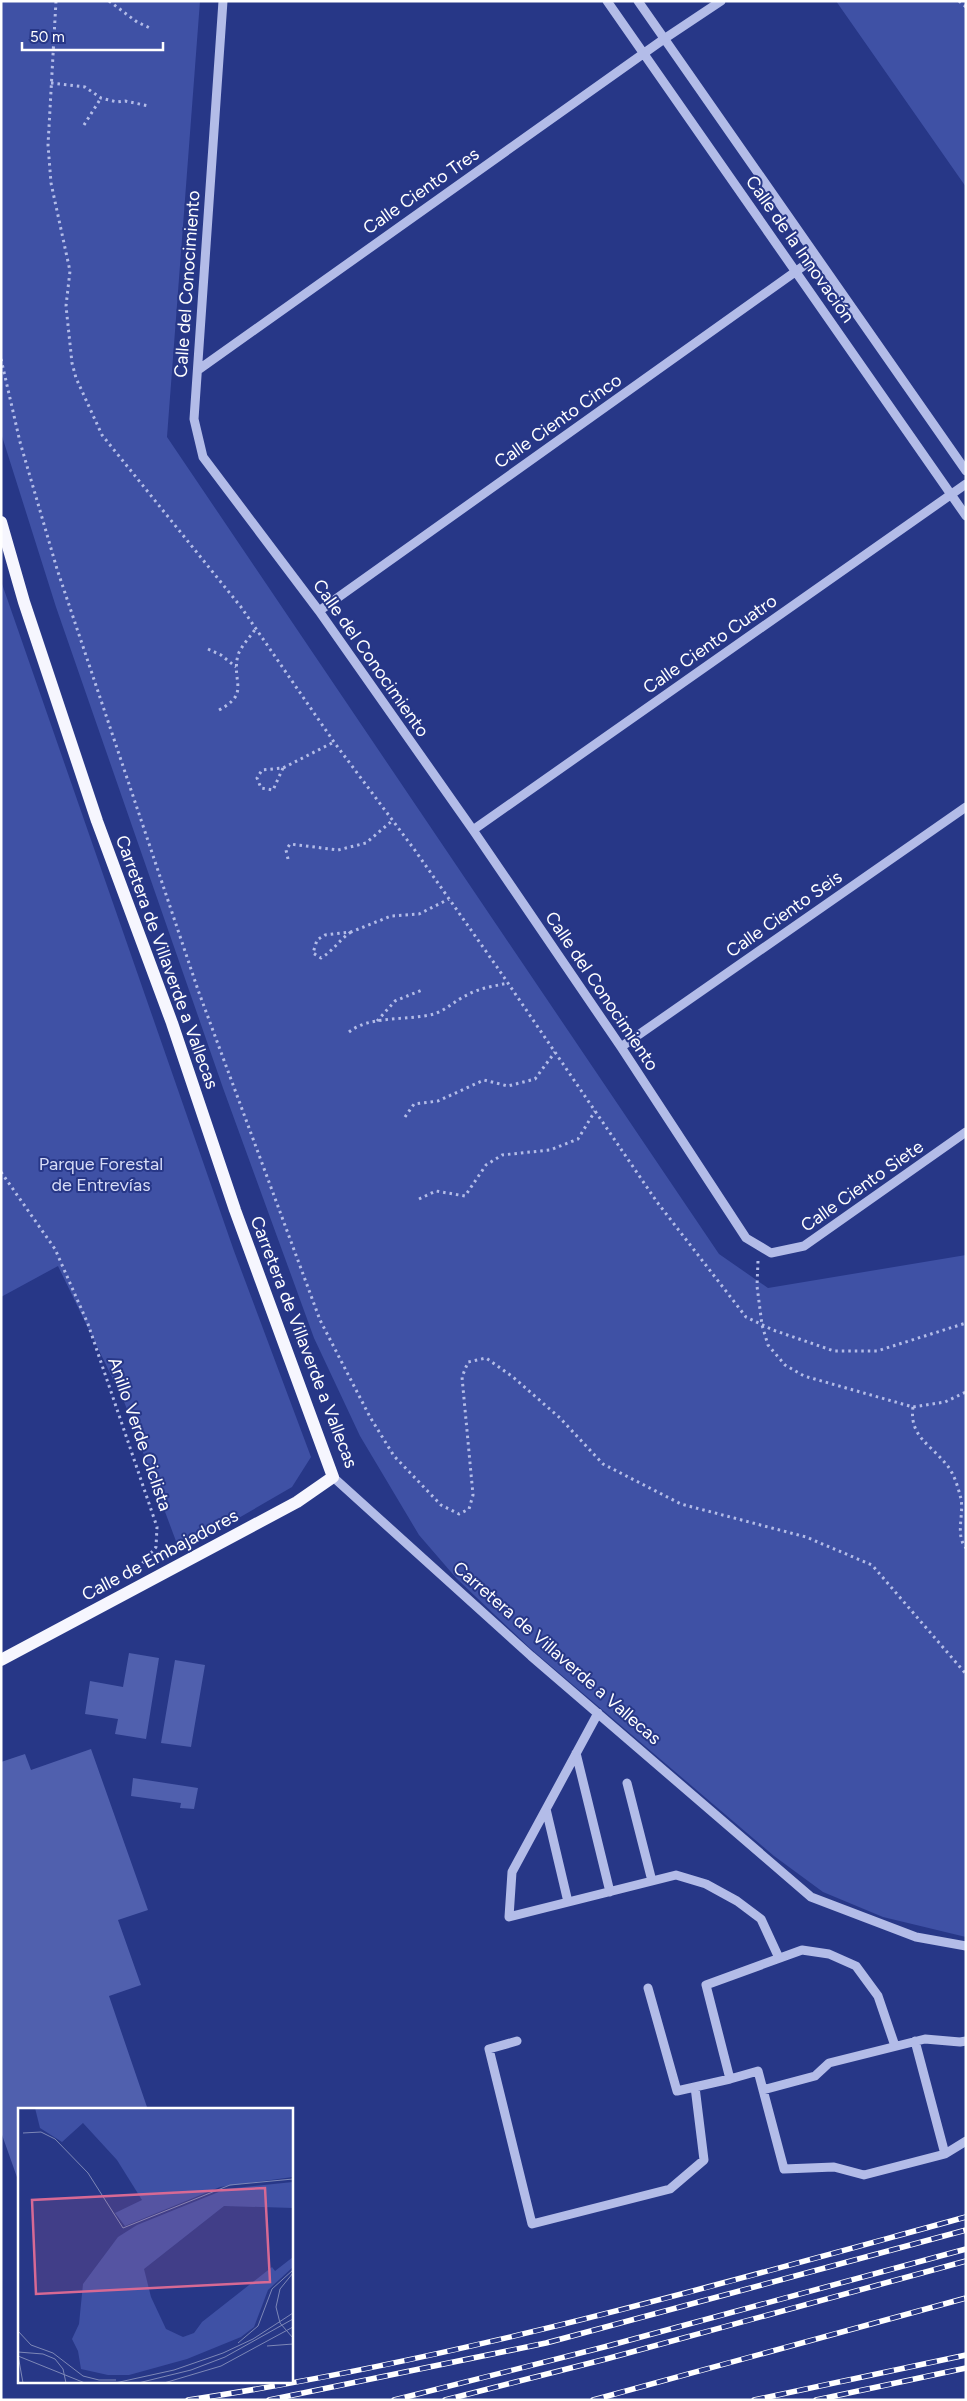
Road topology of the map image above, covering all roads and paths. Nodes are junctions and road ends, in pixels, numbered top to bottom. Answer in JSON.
{"nodes":[{"id":1,"x":56,"y":1,"type":"edge"},
{"id":2,"x":109,"y":1,"type":"edge"},
{"id":3,"x":223,"y":1,"type":"edge"},
{"id":4,"x":607,"y":1,"type":"edge"},
{"id":5,"x":638,"y":1,"type":"edge"},
{"id":6,"x":721,"y":1,"type":"edge"},
{"id":7,"x":960,"y":1,"type":"edge"},
{"id":8,"x":966,"y":7,"type":"edge"},
{"id":9,"x":152,"y":30,"type":"dead end"},
{"id":10,"x":664,"y":39,"type":"junction"},
{"id":11,"x":643,"y":54,"type":"junction"},
{"id":12,"x":51,"y":83,"type":"junction"},
{"id":13,"x":101,"y":98,"type":"junction"},
{"id":14,"x":149,"y":106,"type":"dead end"},
{"id":15,"x":84,"y":125,"type":"dead end"},
{"id":16,"x":816,"y":257,"type":"junction"},
{"id":17,"x":796,"y":272,"type":"junction"},
{"id":18,"x":1,"y":359,"type":"edge"},
{"id":19,"x":198,"y":370,"type":"junction"},
{"id":20,"x":966,"y":471,"type":"edge"},
{"id":21,"x":966,"y":484,"type":"edge"},
{"id":22,"x":952,"y":495,"type":"junction"},
{"id":23,"x":966,"y":516,"type":"edge"},
{"id":24,"x":1,"y":522,"type":"edge"},
{"id":25,"x":319,"y":611,"type":"junction"},
{"id":26,"x":256,"y":628,"type":"junction"},
{"id":27,"x":208,"y":649,"type":"dead end"},
{"id":28,"x":237,"y":668,"type":"junction"},
{"id":29,"x":219,"y":710,"type":"dead end"},
{"id":30,"x":334,"y":742,"type":"junction"},
{"id":31,"x":283,"y":768,"type":"junction"},
{"id":32,"x":966,"y":807,"type":"edge"},
{"id":33,"x":393,"y":820,"type":"junction"},
{"id":34,"x":473,"y":830,"type":"junction"},
{"id":35,"x":288,"y":859,"type":"dead end"},
{"id":36,"x":449,"y":899,"type":"junction"},
{"id":37,"x":351,"y":932,"type":"junction"},
{"id":38,"x":508,"y":983,"type":"junction"},
{"id":39,"x":422,"y":990,"type":"dead end"},
{"id":40,"x":376,"y":1022,"type":"junction"},
{"id":41,"x":349,"y":1032,"type":"dead end"},
{"id":42,"x":621,"y":1048,"type":"junction"},
{"id":43,"x":554,"y":1052,"type":"junction"},
{"id":44,"x":595,"y":1111,"type":"junction"},
{"id":45,"x":405,"y":1117,"type":"dead end"},
{"id":46,"x":966,"y":1132,"type":"edge"},
{"id":47,"x":1,"y":1172,"type":"edge"},
{"id":48,"x":419,"y":1199,"type":"dead end"},
{"id":49,"x":759,"y":1246,"type":"junction"},
{"id":50,"x":771,"y":1253,"type":"joint"},
{"id":51,"x":966,"y":1323,"type":"edge"},
{"id":52,"x":762,"y":1325,"type":"junction"},
{"id":53,"x":966,"y":1392,"type":"edge"},
{"id":54,"x":913,"y":1407,"type":"junction"},
{"id":55,"x":333,"y":1477,"type":"junction"},
{"id":56,"x":966,"y":1548,"type":"edge"},
{"id":57,"x":134,"y":1570,"type":"dead end"},
{"id":58,"x":1,"y":1660,"type":"edge"},
{"id":59,"x":966,"y":1674,"type":"edge"},
{"id":60,"x":598,"y":1713,"type":"junction"},
{"id":61,"x":576,"y":1754,"type":"junction"},
{"id":62,"x":627,"y":1783,"type":"dead end"},
{"id":63,"x":546,"y":1809,"type":"junction"},
{"id":64,"x":652,"y":1881,"type":"junction"},
{"id":65,"x":610,"y":1892,"type":"junction"},
{"id":66,"x":568,"y":1902,"type":"junction"},
{"id":67,"x":966,"y":1946,"type":"edge"},
{"id":68,"x":779,"y":1958,"type":"junction"},
{"id":69,"x":648,"y":1988,"type":"dead end"},
{"id":70,"x":516,"y":2041,"type":"dead end"},
{"id":71,"x":966,"y":2041,"type":"edge"},
{"id":72,"x":915,"y":2042,"type":"junction"},
{"id":73,"x":895,"y":2046,"type":"junction"},
{"id":74,"x":730,"y":2078,"type":"junction"},
{"id":75,"x":695,"y":2086,"type":"junction"},
{"id":76,"x":763,"y":2090,"type":"junction"},
{"id":77,"x":966,"y":2141,"type":"edge"},
{"id":78,"x":945,"y":2154,"type":"junction"}],
"edges":[{"from":1,"to":12,"type":"path"},
{"from":2,"to":9,"type":"path"},
{"from":3,"to":19,"type":"street","name":"Calle del Conocimiento"},
{"from":4,"to":11,"type":"street","name":"Calle de la Innovación"},
{"from":5,"to":10,"type":"street","name":"Calle de la Innovación"},
{"from":6,"to":10,"type":"street","name":"Calle Ciento Tres"},
{"from":7,"to":8,"type":"path"},
{"from":10,"to":11,"type":"street","name":"Calle Ciento Tres"},
{"from":10,"to":16,"type":"street","name":"Calle de la Innovación"},
{"from":11,"to":17,"type":"street","name":"Calle de la Innovación"},
{"from":11,"to":19,"type":"street","name":"Calle Ciento Tres"},
{"from":12,"to":13,"type":"path"},
{"from":12,"to":26,"type":"path"},
{"from":13,"to":14,"type":"path"},
{"from":13,"to":15,"type":"path"},
{"from":16,"to":17,"type":"street","name":"Calle Ciento Cinco"},
{"from":16,"to":20,"type":"street","name":"Calle de la Innovación"},
{"from":17,"to":22,"type":"street","name":"Calle de la Innovación"},
{"from":17,"to":25,"type":"street","name":"Calle Ciento Cinco"},
{"from":18,"to":59,"type":"path"},
{"from":19,"to":25,"type":"street","name":"Calle del Conocimiento"},
{"from":21,"to":22,"type":"street","name":"Calle Ciento Cuatro"},
{"from":22,"to":23,"type":"street","name":"Calle de la Innovación"},
{"from":22,"to":34,"type":"street","name":"Calle Ciento Cuatro"},
{"from":24,"to":55,"type":"main road","name":"Carretera de Villaverde a Vallecas"},
{"from":25,"to":34,"type":"street","name":"Calle del Conocimiento"},
{"from":26,"to":28,"type":"path"},
{"from":26,"to":30,"type":"path"},
{"from":27,"to":28,"type":"path"},
{"from":28,"to":29,"type":"path"},
{"from":30,"to":31,"type":"path"},
{"from":30,"to":33,"type":"path"},
{"from":31,"to":31,"type":"path"},
{"from":32,"to":42,"type":"street","name":"Calle Ciento Seis"},
{"from":33,"to":35,"type":"path"},
{"from":33,"to":36,"type":"path"},
{"from":34,"to":42,"type":"street","name":"Calle del Conocimiento"},
{"from":36,"to":37,"type":"path"},
{"from":36,"to":38,"type":"path"},
{"from":37,"to":37,"type":"path"},
{"from":38,"to":40,"type":"path"},
{"from":38,"to":43,"type":"path"},
{"from":39,"to":40,"type":"path"},
{"from":40,"to":41,"type":"path"},
{"from":42,"to":49,"type":"street","name":"Calle del Conocimiento"},
{"from":43,"to":44,"type":"path"},
{"from":43,"to":45,"type":"path"},
{"from":44,"to":48,"type":"path"},
{"from":44,"to":52,"type":"path"},
{"from":46,"to":50,"type":"street","name":"Calle Ciento Siete"},
{"from":47,"to":57,"type":"path","name":"Anillo Verde Ciclista"},
{"from":49,"to":50,"type":"street","name":"Calle del Conocimiento"},
{"from":49,"to":52,"type":"path"},
{"from":51,"to":52,"type":"path"},
{"from":52,"to":54,"type":"path"},
{"from":53,"to":54,"type":"path"},
{"from":54,"to":56,"type":"path"},
{"from":55,"to":58,"type":"main road","name":"Calle de Embajadores"},
{"from":55,"to":60,"type":"street","name":"Carretera de Villaverde a Vallecas"},
{"from":60,"to":61,"type":"street"},
{"from":60,"to":67,"type":"street","name":"Carretera de Villaverde a Vallecas"},
{"from":61,"to":63,"type":"street"},
{"from":61,"to":65,"type":"street"},
{"from":62,"to":64,"type":"street"},
{"from":63,"to":66,"type":"street"},
{"from":63,"to":66,"type":"street"},
{"from":64,"to":65,"type":"street"},
{"from":64,"to":68,"type":"street"},
{"from":65,"to":66,"type":"street"},
{"from":68,"to":73,"type":"street"},
{"from":68,"to":74,"type":"street"},
{"from":69,"to":75,"type":"street"},
{"from":70,"to":75,"type":"street"},
{"from":71,"to":72,"type":"street"},
{"from":72,"to":73,"type":"street"},
{"from":72,"to":78,"type":"street"},
{"from":73,"to":76,"type":"street"},
{"from":74,"to":75,"type":"street"},
{"from":74,"to":76,"type":"street"},
{"from":76,"to":78,"type":"street"},
{"from":77,"to":78,"type":"street"}]}
